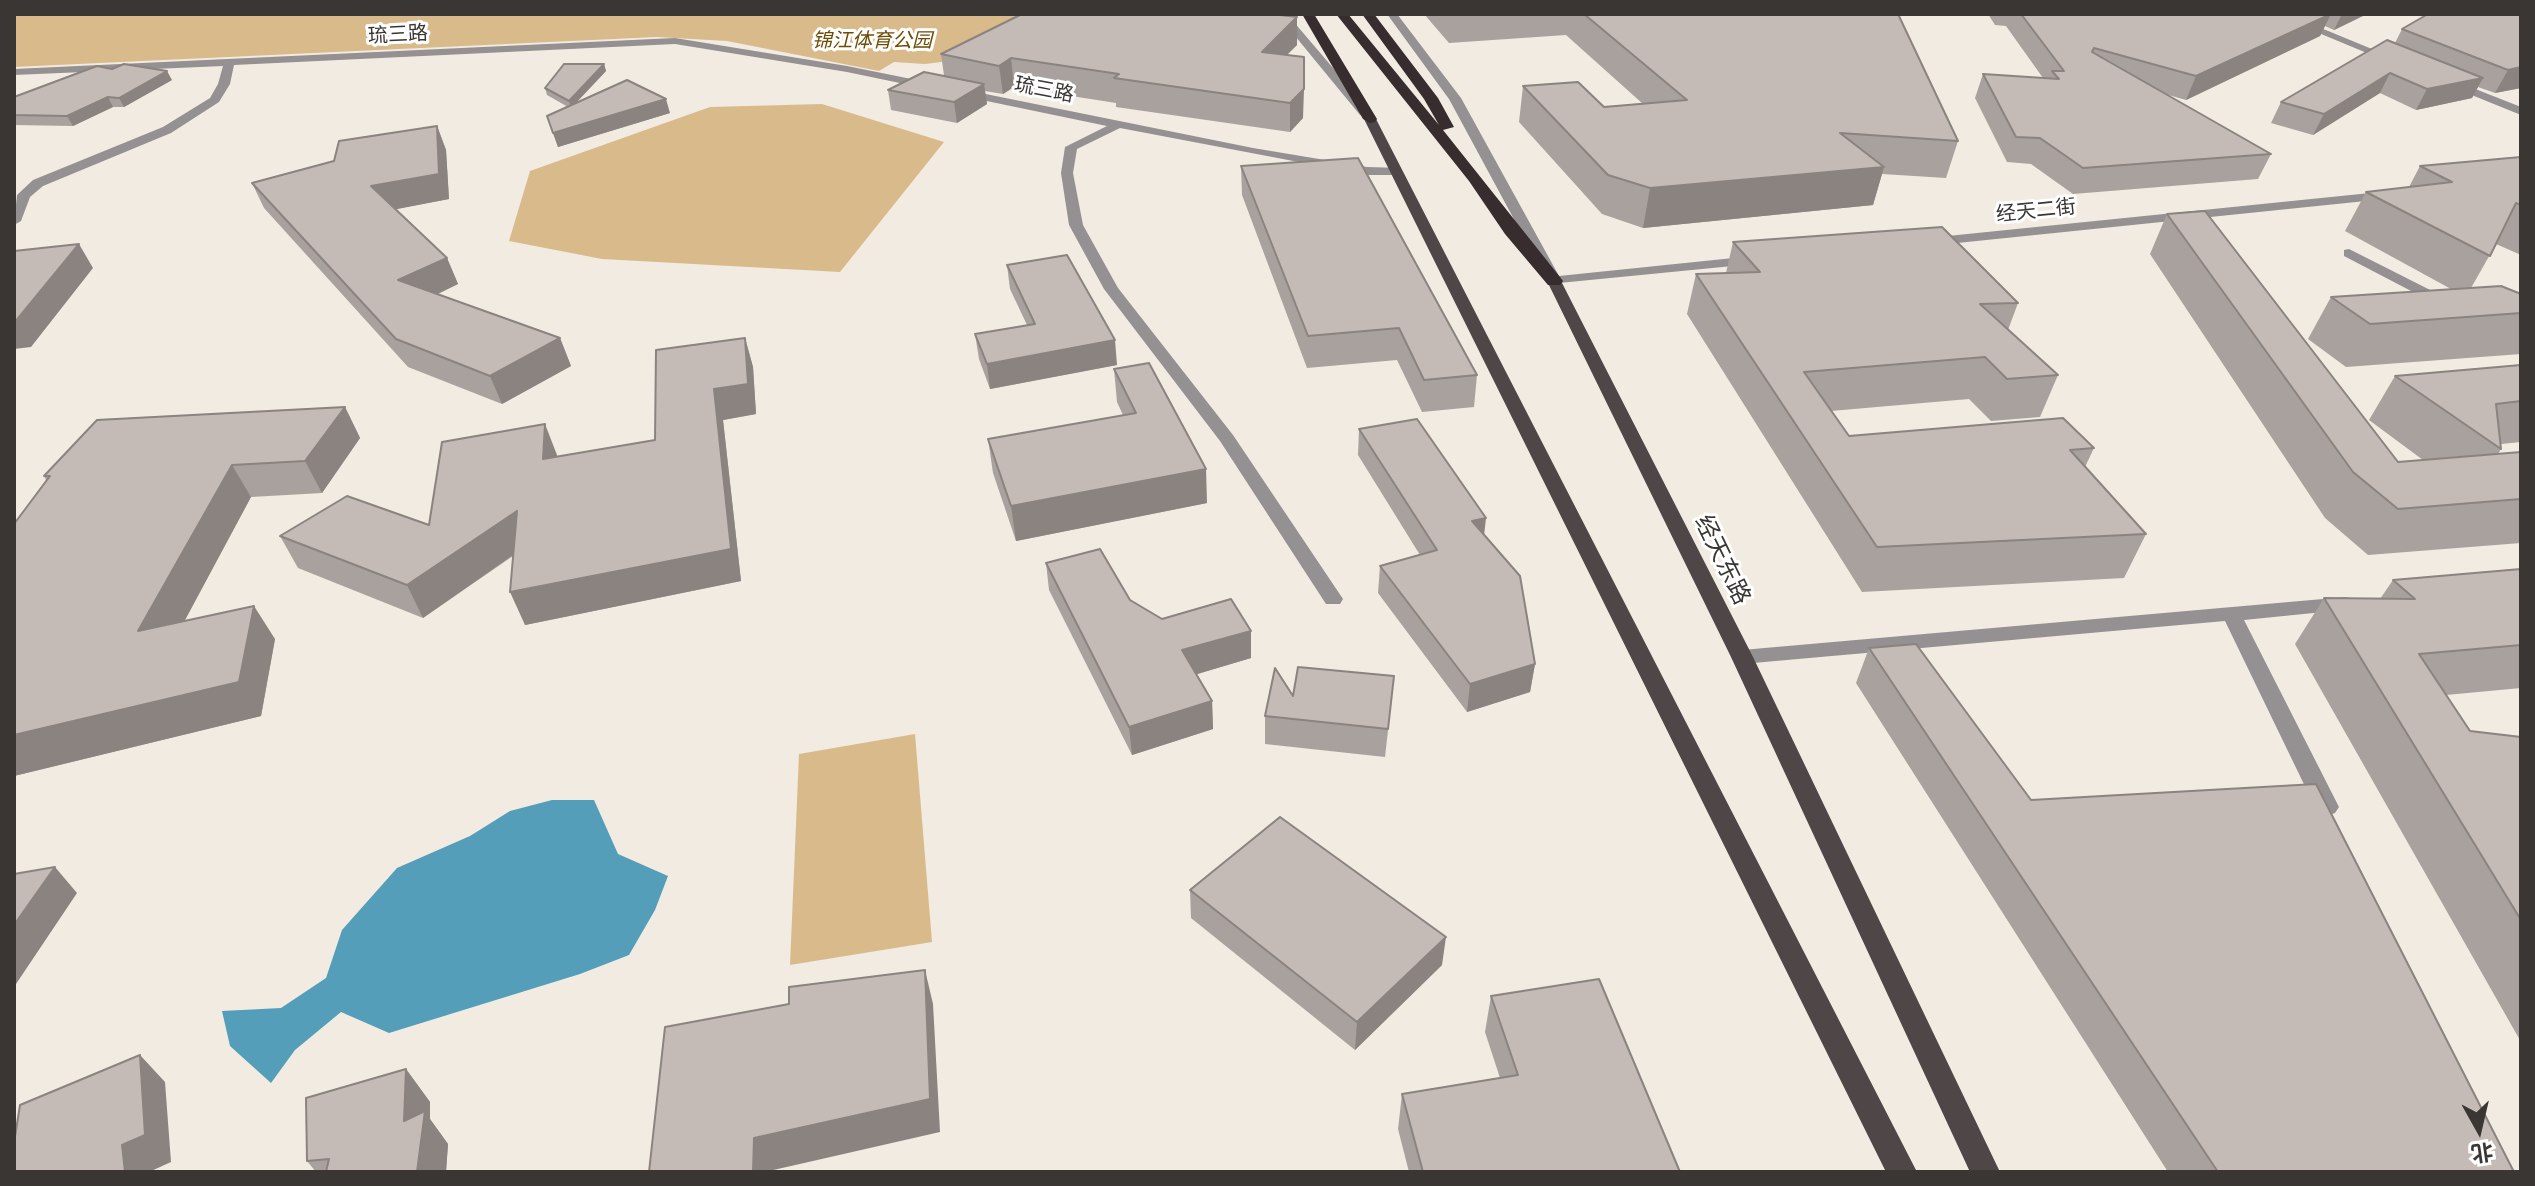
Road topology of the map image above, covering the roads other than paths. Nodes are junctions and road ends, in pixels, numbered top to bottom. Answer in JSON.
{"nodes":[{"id":1,"x":1282,"y":14,"type":"edge"},
{"id":2,"x":1308,"y":14,"type":"edge"},
{"id":3,"x":1342,"y":14,"type":"edge"},
{"id":4,"x":1368,"y":14,"type":"edge"},
{"id":5,"x":1392,"y":14,"type":"edge"},
{"id":6,"x":2278,"y":14,"type":"edge"},
{"id":7,"x":229,"y":62,"type":"junction"},
{"id":8,"x":2405,"y":65,"type":"edge"},
{"id":9,"x":14,"y":72,"type":"edge"},
{"id":10,"x":2434,"y":76,"type":"edge"},
{"id":11,"x":2521,"y":111,"type":"edge"},
{"id":12,"x":1370,"y":119,"type":"junction"},
{"id":13,"x":1120,"y":124,"type":"junction"},
{"id":14,"x":1396,"y":171,"type":"junction"},
{"id":15,"x":1475,"y":178,"type":"junction"},
{"id":16,"x":2410,"y":193,"type":"edge"},
{"id":17,"x":14,"y":221,"type":"edge"},
{"id":18,"x":1919,"y":243,"type":"edge"},
{"id":19,"x":2349,"y":253,"type":"dead end"},
{"id":20,"x":1776,"y":258,"type":"edge"},
{"id":21,"x":1554,"y":281,"type":"junction"},
{"id":22,"x":2455,"y":308,"type":"edge"},
{"id":23,"x":1333,"y":599,"type":"dead end"},
{"id":24,"x":2369,"y":602,"type":"edge"},
{"id":25,"x":2231,"y":613,"type":"junction"},
{"id":26,"x":1742,"y":657,"type":"junction"},
{"id":27,"x":2337,"y":828,"type":"edge"},
{"id":28,"x":1902,"y":1172,"type":"edge"},
{"id":29,"x":1985,"y":1172,"type":"edge"}],
"edges":[{"from":1,"to":12,"type":"street"},
{"from":2,"to":12,"type":"highway"},
{"from":3,"to":15,"type":"highway","name":"经天东路"},
{"from":4,"to":15,"type":"highway"},
{"from":5,"to":21,"type":"street"},
{"from":6,"to":8,"type":"street"},
{"from":7,"to":9,"type":"street","name":"琉三路"},
{"from":7,"to":13,"type":"street","name":"琉三路"},
{"from":7,"to":17,"type":"street"},
{"from":10,"to":11,"type":"street"},
{"from":12,"to":14,"type":"main road"},
{"from":13,"to":14,"type":"street","name":"琉三路"},
{"from":13,"to":23,"type":"street"},
{"from":14,"to":28,"type":"main road"},
{"from":15,"to":21,"type":"highway","name":"经天东路"},
{"from":16,"to":18,"type":"street","name":"经天二街"},
{"from":19,"to":22,"type":"street"},
{"from":20,"to":21,"type":"street"},
{"from":21,"to":26,"type":"main road","name":"经天东路"},
{"from":24,"to":25,"type":"street"},
{"from":25,"to":26,"type":"street"},
{"from":25,"to":27,"type":"street"},
{"from":26,"to":29,"type":"main road","name":"经天东路"}]}
